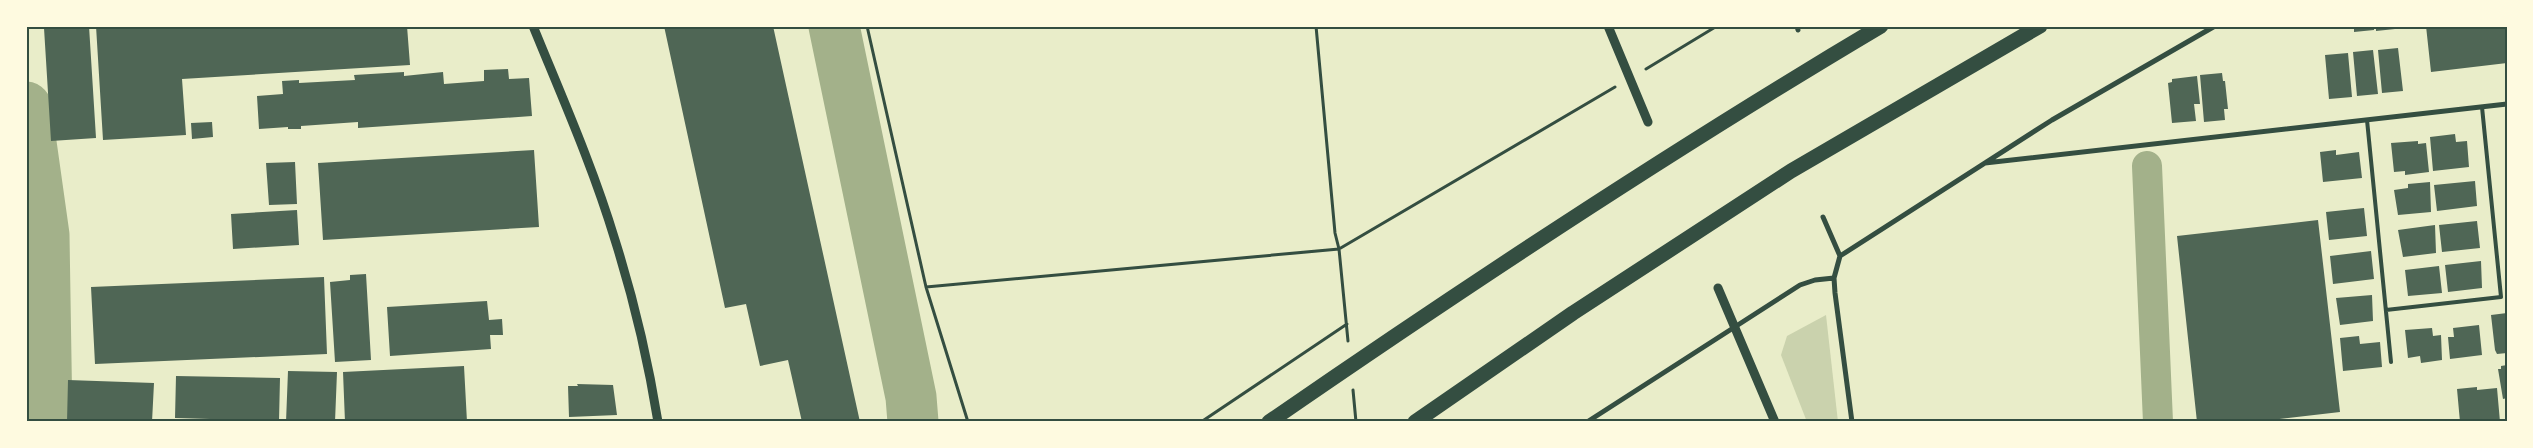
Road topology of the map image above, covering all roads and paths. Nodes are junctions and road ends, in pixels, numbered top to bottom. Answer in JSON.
{"nodes":[{"id":1,"x":533,"y":26,"type":"edge"},
{"id":2,"x":867,"y":26,"type":"edge"},
{"id":3,"x":1316,"y":26,"type":"edge"},
{"id":4,"x":1608,"y":26,"type":"edge"},
{"id":5,"x":1717,"y":26,"type":"edge"},
{"id":6,"x":1881,"y":26,"type":"edge"},
{"id":7,"x":2040,"y":26,"type":"edge"},
{"id":8,"x":2215,"y":26,"type":"edge"},
{"id":9,"x":1628,"y":79,"type":"junction"},
{"id":10,"x":2507,"y":104,"type":"edge"},
{"id":11,"x":2482,"y":107,"type":"junction"},
{"id":12,"x":2367,"y":120,"type":"junction"},
{"id":13,"x":1648,"y":122,"type":"dead end"},
{"id":14,"x":1985,"y":163,"type":"junction"},
{"id":15,"x":1822,"y":217,"type":"dead end"},
{"id":16,"x":1339,"y":249,"type":"junction"},
{"id":17,"x":1840,"y":256,"type":"junction"},
{"id":18,"x":1834,"y":278,"type":"junction"},
{"id":19,"x":926,"y":287,"type":"junction"},
{"id":20,"x":1718,"y":288,"type":"dead end"},
{"id":21,"x":2386,"y":310,"type":"junction"},
{"id":22,"x":1734,"y":327,"type":"junction"},
{"id":23,"x":2391,"y":362,"type":"dead end"},
{"id":24,"x":658,"y":422,"type":"edge"},
{"id":25,"x":968,"y":422,"type":"edge"},
{"id":26,"x":1202,"y":422,"type":"edge"},
{"id":27,"x":1269,"y":422,"type":"edge"},
{"id":28,"x":1415,"y":422,"type":"edge"},
{"id":29,"x":1587,"y":422,"type":"edge"},
{"id":30,"x":1775,"y":422,"type":"edge"},
{"id":31,"x":1852,"y":422,"type":"edge"}],
"edges":[{"from":1,"to":24,"type":"street"},
{"from":2,"to":19,"type":"path"},
{"from":3,"to":16,"type":"path"},
{"from":4,"to":9,"type":"street"},
{"from":5,"to":9,"type":"path"},
{"from":6,"to":27,"type":"highway"},
{"from":7,"to":28,"type":"highway"},
{"from":8,"to":14,"type":"street"},
{"from":9,"to":13,"type":"street"},
{"from":9,"to":16,"type":"path"},
{"from":10,"to":11,"type":"street"},
{"from":11,"to":12,"type":"street"},
{"from":11,"to":21,"type":"lane"},
{"from":12,"to":14,"type":"street"},
{"from":12,"to":21,"type":"lane"},
{"from":14,"to":17,"type":"street"},
{"from":15,"to":17,"type":"street"},
{"from":16,"to":19,"type":"path"},
{"from":16,"to":26,"type":"path"},
{"from":17,"to":18,"type":"street"},
{"from":18,"to":22,"type":"street"},
{"from":18,"to":31,"type":"street"},
{"from":19,"to":25,"type":"path"},
{"from":20,"to":22,"type":"street"},
{"from":21,"to":23,"type":"lane"},
{"from":22,"to":29,"type":"street"},
{"from":22,"to":30,"type":"street"}]}
